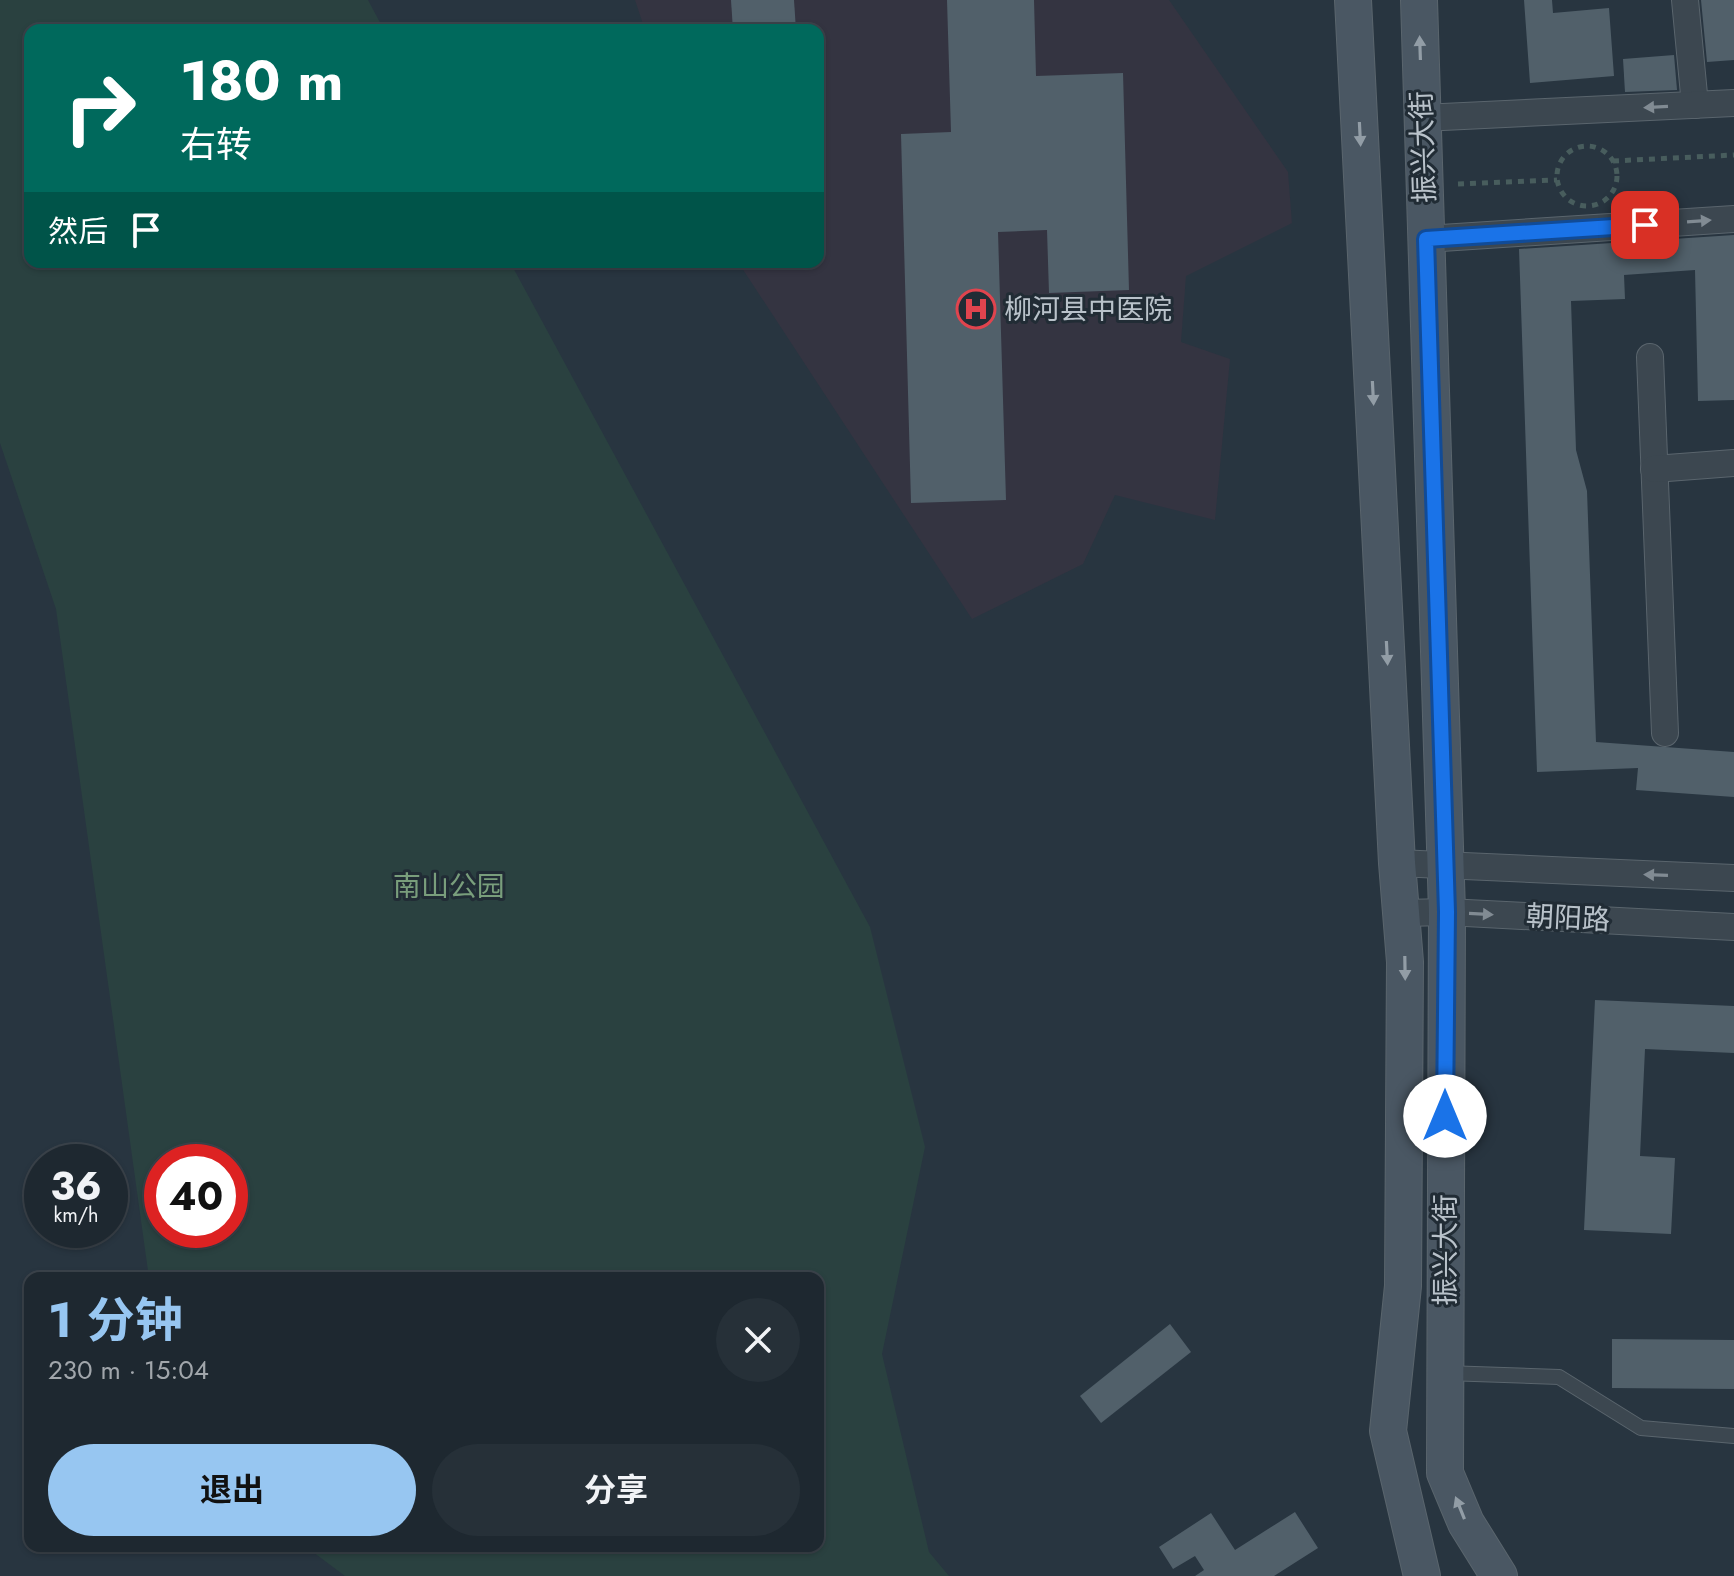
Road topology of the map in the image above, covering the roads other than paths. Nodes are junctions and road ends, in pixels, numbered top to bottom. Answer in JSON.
{"nodes":[{"id":1,"x":1353,"y":0,"type":"edge"},
{"id":2,"x":1419,"y":0,"type":"edge"},
{"id":3,"x":1685,"y":0,"type":"edge"},
{"id":4,"x":1734,"y":103,"type":"edge"},
{"id":5,"x":1695,"y":105,"type":"junction"},
{"id":6,"x":1422,"y":118,"type":"junction"},
{"id":7,"x":1734,"y":219,"type":"edge"},
{"id":8,"x":1426,"y":239,"type":"junction"},
{"id":9,"x":1650,"y":357,"type":"dead end"},
{"id":10,"x":1734,"y":463,"type":"edge"},
{"id":11,"x":1654,"y":469,"type":"junction"},
{"id":12,"x":1665,"y":733,"type":"dead end"},
{"id":13,"x":1397,"y":863,"type":"junction"},
{"id":14,"x":1445,"y":866,"type":"junction"},
{"id":15,"x":1734,"y":878,"type":"edge"},
{"id":16,"x":1447,"y":912,"type":"junction"},
{"id":17,"x":1403,"y":913,"type":"junction"},
{"id":18,"x":1734,"y":927,"type":"edge"},
{"id":19,"x":1444,"y":1373,"type":"junction"},
{"id":20,"x":1734,"y":1436,"type":"edge"},
{"id":21,"x":1422,"y":1576,"type":"edge"},
{"id":22,"x":1499,"y":1576,"type":"edge"}],
"edges":[{"from":1,"to":13,"type":"street","name":"振兴大街","one_way":true},
{"from":6,"to":2,"type":"street","name":"振兴大街","one_way":true},
{"from":3,"to":5,"type":"street"},
{"from":4,"to":5,"type":"street"},
{"from":5,"to":6,"type":"street","one_way":true},
{"from":6,"to":8,"type":"street","name":"振兴大街"},
{"from":8,"to":7,"type":"street","one_way":true},
{"from":8,"to":14,"type":"street","name":"振兴大街"},
{"from":9,"to":11,"type":"street"},
{"from":10,"to":11,"type":"street"},
{"from":11,"to":12,"type":"street"},
{"from":13,"to":14,"type":"street"},
{"from":13,"to":17,"type":"street","name":"振兴大街"},
{"from":15,"to":14,"type":"street","one_way":true},
{"from":14,"to":16,"type":"street","name":"振兴大街"},
{"from":16,"to":17,"type":"street","name":"朝阳路"},
{"from":16,"to":18,"type":"street","name":"朝阳路","one_way":true},
{"from":16,"to":19,"type":"street","name":"振兴大街"},
{"from":17,"to":21,"type":"street","name":"振兴大街","one_way":true},
{"from":19,"to":20,"type":"lane"},
{"from":22,"to":19,"type":"street","name":"振兴大街","one_way":true}]}
